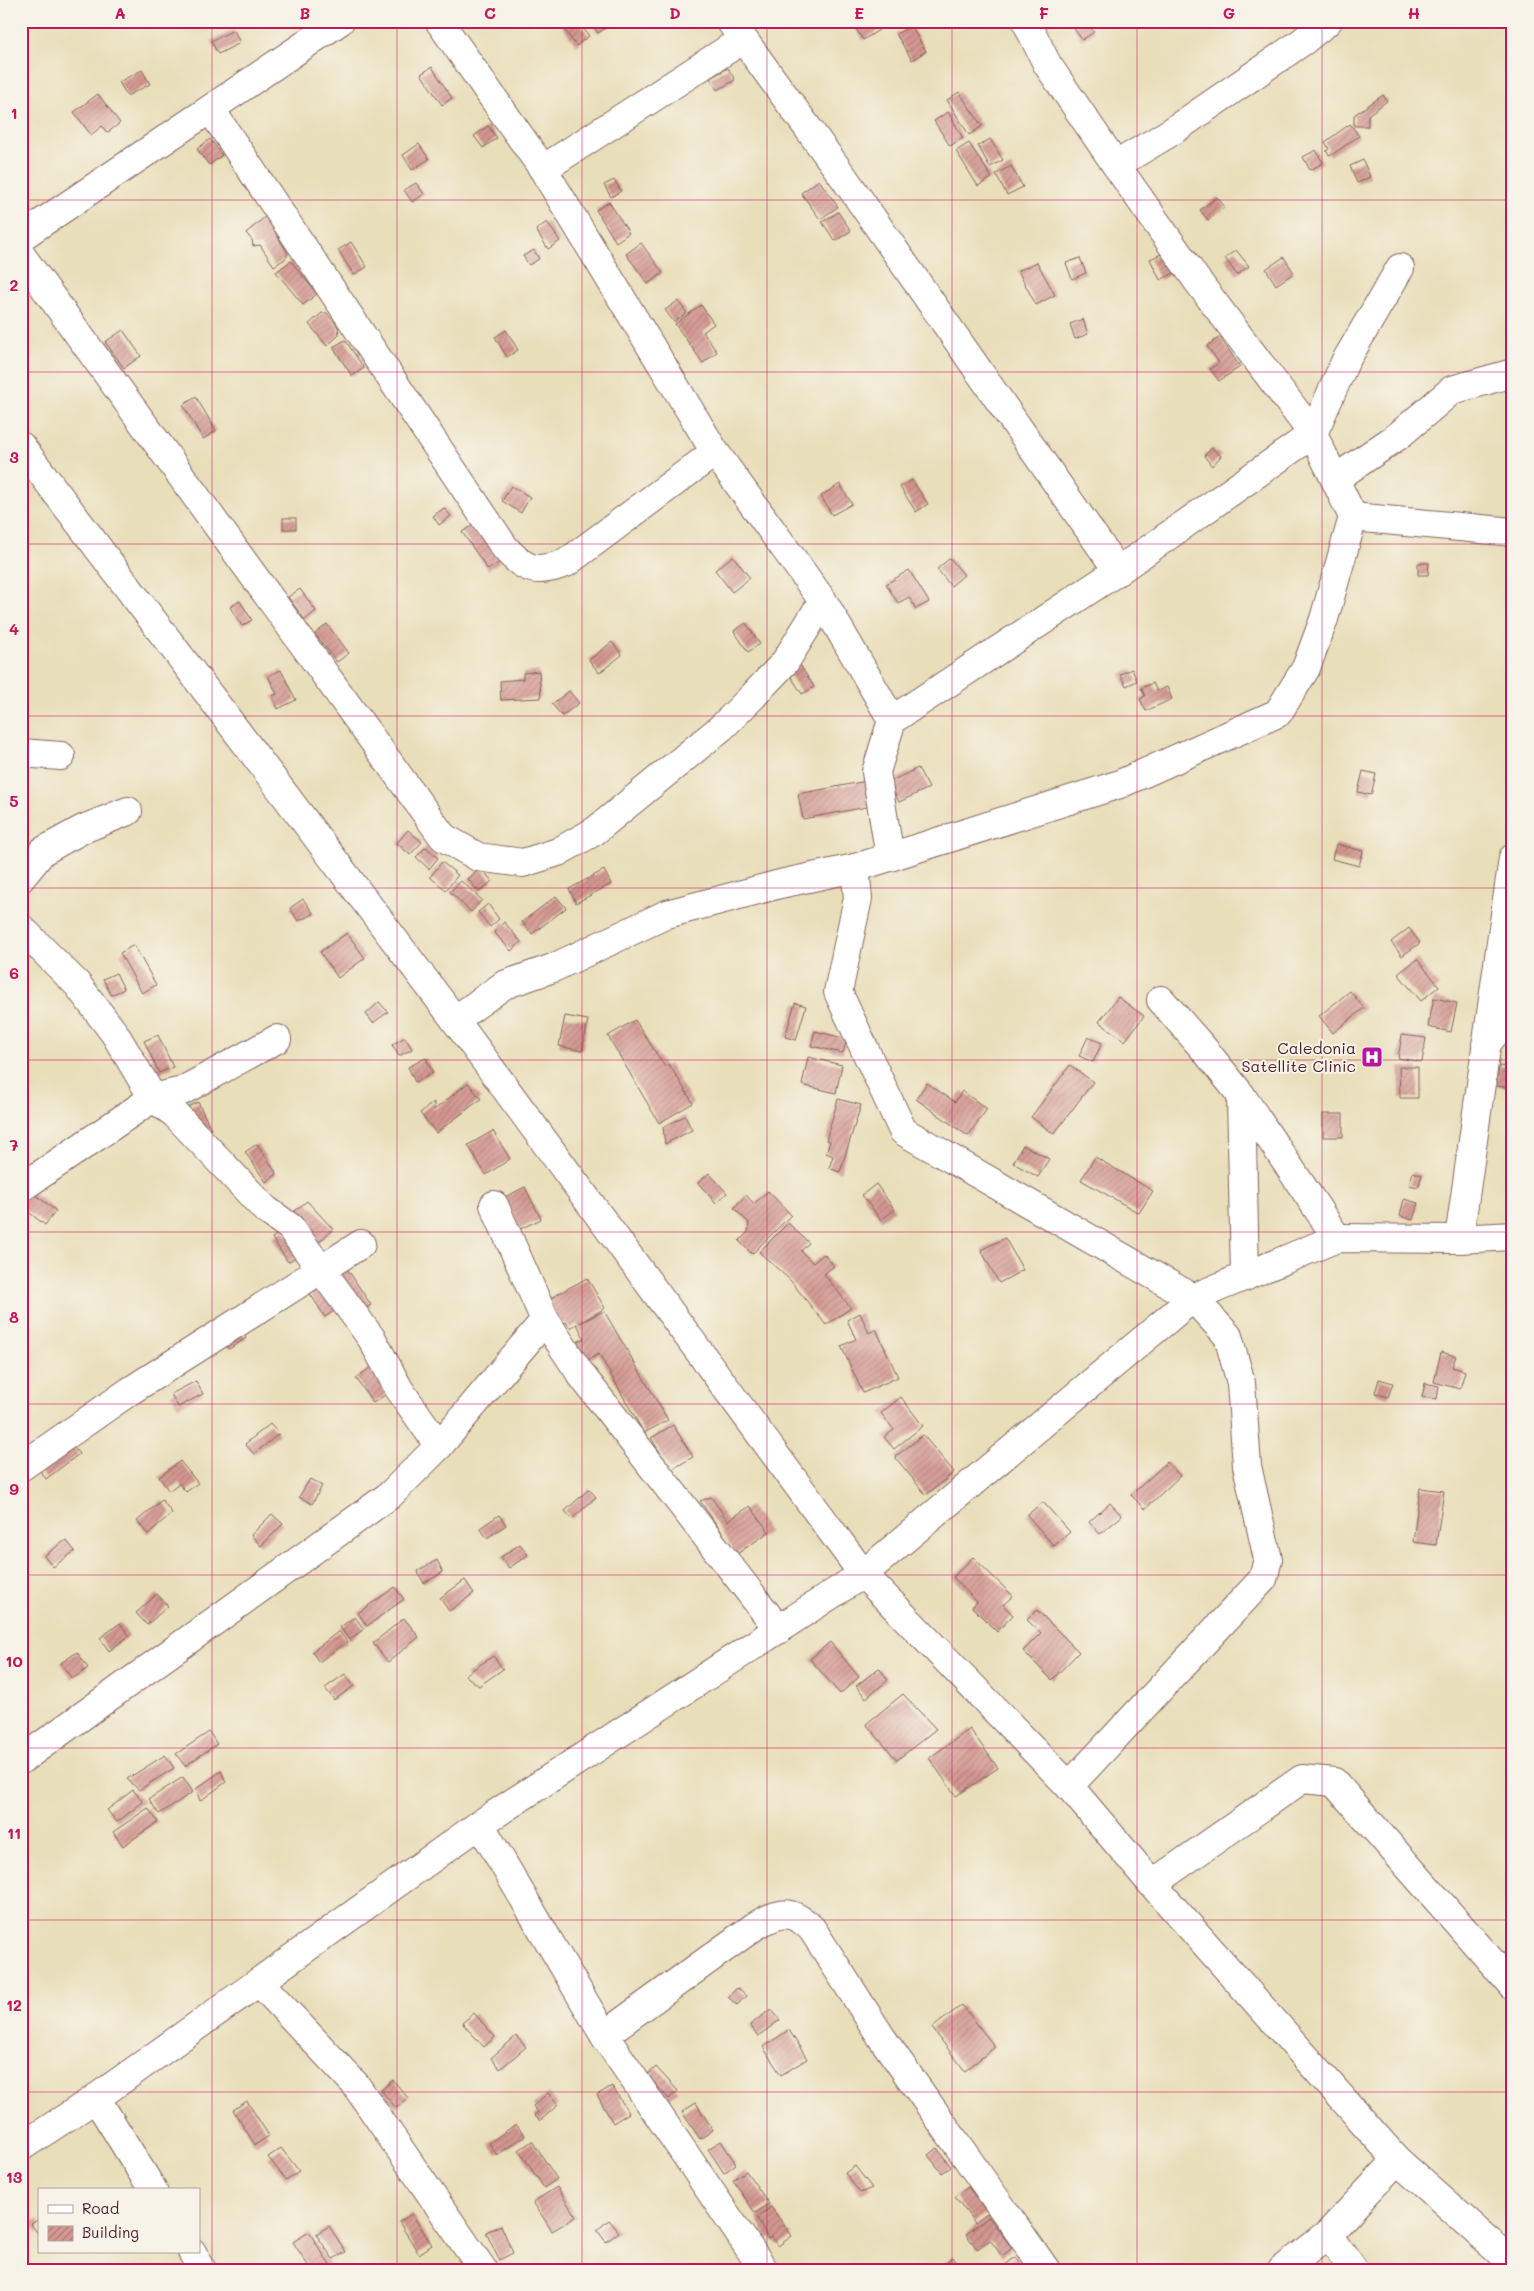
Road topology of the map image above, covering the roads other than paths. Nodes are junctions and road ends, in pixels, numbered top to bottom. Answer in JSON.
{"nodes":[{"id":1,"x":340,"y":21,"type":"edge"},
{"id":2,"x":439,"y":21,"type":"edge"},
{"id":3,"x":1026,"y":21,"type":"edge"},
{"id":4,"x":1328,"y":21,"type":"edge"},
{"id":5,"x":736,"y":31,"type":"edge"},
{"id":6,"x":211,"y":110,"type":"junction"},
{"id":7,"x":1116,"y":165,"type":"junction"},
{"id":8,"x":543,"y":169,"type":"junction"},
{"id":9,"x":21,"y":237,"type":"edge"},
{"id":10,"x":21,"y":255,"type":"edge"},
{"id":11,"x":1400,"y":268,"type":"dead end"},
{"id":12,"x":1513,"y":373,"type":"edge"},
{"id":13,"x":1313,"y":434,"type":"junction"},
{"id":14,"x":21,"y":446,"type":"edge"},
{"id":15,"x":716,"y":452,"type":"junction"},
{"id":16,"x":1334,"y":479,"type":"junction"},
{"id":17,"x":1353,"y":517,"type":"junction"},
{"id":18,"x":1513,"y":532,"type":"edge"},
{"id":19,"x":1118,"y":571,"type":"junction"},
{"id":20,"x":823,"y":601,"type":"junction"},
{"id":21,"x":892,"y":720,"type":"junction"},
{"id":22,"x":21,"y":753,"type":"edge"},
{"id":23,"x":61,"y":756,"type":"dead end"},
{"id":24,"x":128,"y":811,"type":"dead end"},
{"id":25,"x":890,"y":857,"type":"junction"},
{"id":26,"x":1512,"y":864,"type":"edge"},
{"id":27,"x":854,"y":868,"type":"junction"},
{"id":28,"x":21,"y":878,"type":"edge"},
{"id":29,"x":21,"y":928,"type":"edge"},
{"id":30,"x":1161,"y":1000,"type":"dead end"},
{"id":31,"x":1513,"y":1012,"type":"edge"},
{"id":32,"x":455,"y":1020,"type":"junction"},
{"id":33,"x":277,"y":1039,"type":"dead end"},
{"id":34,"x":1486,"y":1044,"type":"junction"},
{"id":35,"x":1240,"y":1095,"type":"junction"},
{"id":36,"x":153,"y":1098,"type":"junction"},
{"id":37,"x":21,"y":1188,"type":"edge"},
{"id":38,"x":494,"y":1205,"type":"dead end"},
{"id":39,"x":1513,"y":1236,"type":"edge"},
{"id":40,"x":1336,"y":1238,"type":"junction"},
{"id":41,"x":1459,"y":1239,"type":"junction"},
{"id":42,"x":361,"y":1244,"type":"dead end"},
{"id":43,"x":321,"y":1269,"type":"junction"},
{"id":44,"x":1245,"y":1277,"type":"junction"},
{"id":45,"x":1193,"y":1298,"type":"junction"},
{"id":46,"x":545,"y":1320,"type":"junction"},
{"id":47,"x":439,"y":1446,"type":"junction"},
{"id":48,"x":21,"y":1467,"type":"edge"},
{"id":49,"x":864,"y":1574,"type":"junction"},
{"id":50,"x":779,"y":1630,"type":"junction"},
{"id":51,"x":21,"y":1760,"type":"edge"},
{"id":52,"x":1069,"y":1786,"type":"junction"},
{"id":53,"x":480,"y":1824,"type":"junction"},
{"id":54,"x":1152,"y":1884,"type":"junction"},
{"id":55,"x":259,"y":1982,"type":"junction"},
{"id":56,"x":1513,"y":1986,"type":"edge"},
{"id":57,"x":604,"y":2035,"type":"junction"},
{"id":58,"x":96,"y":2098,"type":"junction"},
{"id":59,"x":21,"y":2147,"type":"edge"},
{"id":60,"x":1397,"y":2160,"type":"junction"},
{"id":61,"x":152,"y":2188,"type":"edge"},
{"id":62,"x":1328,"y":2234,"type":"junction"},
{"id":63,"x":193,"y":2254,"type":"edge"},
{"id":64,"x":1513,"y":2263,"type":"edge"},
{"id":65,"x":202,"y":2270,"type":"edge"},
{"id":66,"x":483,"y":2270,"type":"edge"},
{"id":67,"x":764,"y":2270,"type":"edge"},
{"id":68,"x":1046,"y":2270,"type":"edge"},
{"id":69,"x":1282,"y":2270,"type":"edge"},
{"id":70,"x":1354,"y":2270,"type":"edge"}],
"edges":[{"from":1,"to":6,"type":"street"},
{"from":2,"to":8,"type":"street"},
{"from":3,"to":7,"type":"street"},
{"from":4,"to":7,"type":"street"},
{"from":5,"to":8,"type":"street"},
{"from":5,"to":19,"type":"street"},
{"from":6,"to":9,"type":"street"},
{"from":6,"to":15,"type":"street"},
{"from":7,"to":13,"type":"street"},
{"from":8,"to":15,"type":"street"},
{"from":10,"to":20,"type":"street"},
{"from":11,"to":13,"type":"street"},
{"from":12,"to":16,"type":"street"},
{"from":13,"to":16,"type":"street"},
{"from":13,"to":19,"type":"street"},
{"from":14,"to":32,"type":"street"},
{"from":15,"to":20,"type":"street"},
{"from":16,"to":17,"type":"street"},
{"from":17,"to":18,"type":"street"},
{"from":17,"to":25,"type":"street"},
{"from":19,"to":21,"type":"street"},
{"from":20,"to":21,"type":"street"},
{"from":21,"to":25,"type":"street"},
{"from":22,"to":23,"type":"street"},
{"from":24,"to":28,"type":"street"},
{"from":25,"to":27,"type":"street"},
{"from":26,"to":34,"type":"street"},
{"from":27,"to":32,"type":"street"},
{"from":27,"to":45,"type":"street"},
{"from":29,"to":36,"type":"street"},
{"from":30,"to":35,"type":"street"},
{"from":31,"to":34,"type":"street"},
{"from":32,"to":49,"type":"street"},
{"from":33,"to":36,"type":"street"},
{"from":34,"to":41,"type":"street"},
{"from":35,"to":40,"type":"street"},
{"from":35,"to":44,"type":"street"},
{"from":36,"to":37,"type":"street"},
{"from":36,"to":43,"type":"street"},
{"from":38,"to":46,"type":"street"},
{"from":39,"to":41,"type":"street"},
{"from":40,"to":41,"type":"street"},
{"from":40,"to":44,"type":"street"},
{"from":42,"to":43,"type":"street"},
{"from":43,"to":47,"type":"street"},
{"from":43,"to":48,"type":"street"},
{"from":44,"to":45,"type":"street"},
{"from":45,"to":49,"type":"street"},
{"from":45,"to":52,"type":"street"},
{"from":46,"to":47,"type":"street"},
{"from":46,"to":50,"type":"street"},
{"from":47,"to":51,"type":"street"},
{"from":49,"to":50,"type":"street"},
{"from":49,"to":52,"type":"street"},
{"from":50,"to":53,"type":"street"},
{"from":52,"to":54,"type":"street"},
{"from":53,"to":55,"type":"street"},
{"from":53,"to":57,"type":"street"},
{"from":54,"to":56,"type":"street"},
{"from":54,"to":60,"type":"street"},
{"from":55,"to":58,"type":"street"},
{"from":55,"to":66,"type":"street"},
{"from":57,"to":67,"type":"street"},
{"from":57,"to":68,"type":"street"},
{"from":58,"to":59,"type":"street"},
{"from":58,"to":61,"type":"street"},
{"from":60,"to":62,"type":"street"},
{"from":60,"to":64,"type":"street"},
{"from":62,"to":69,"type":"street"},
{"from":62,"to":70,"type":"street"},
{"from":63,"to":65,"type":"street"}]}
